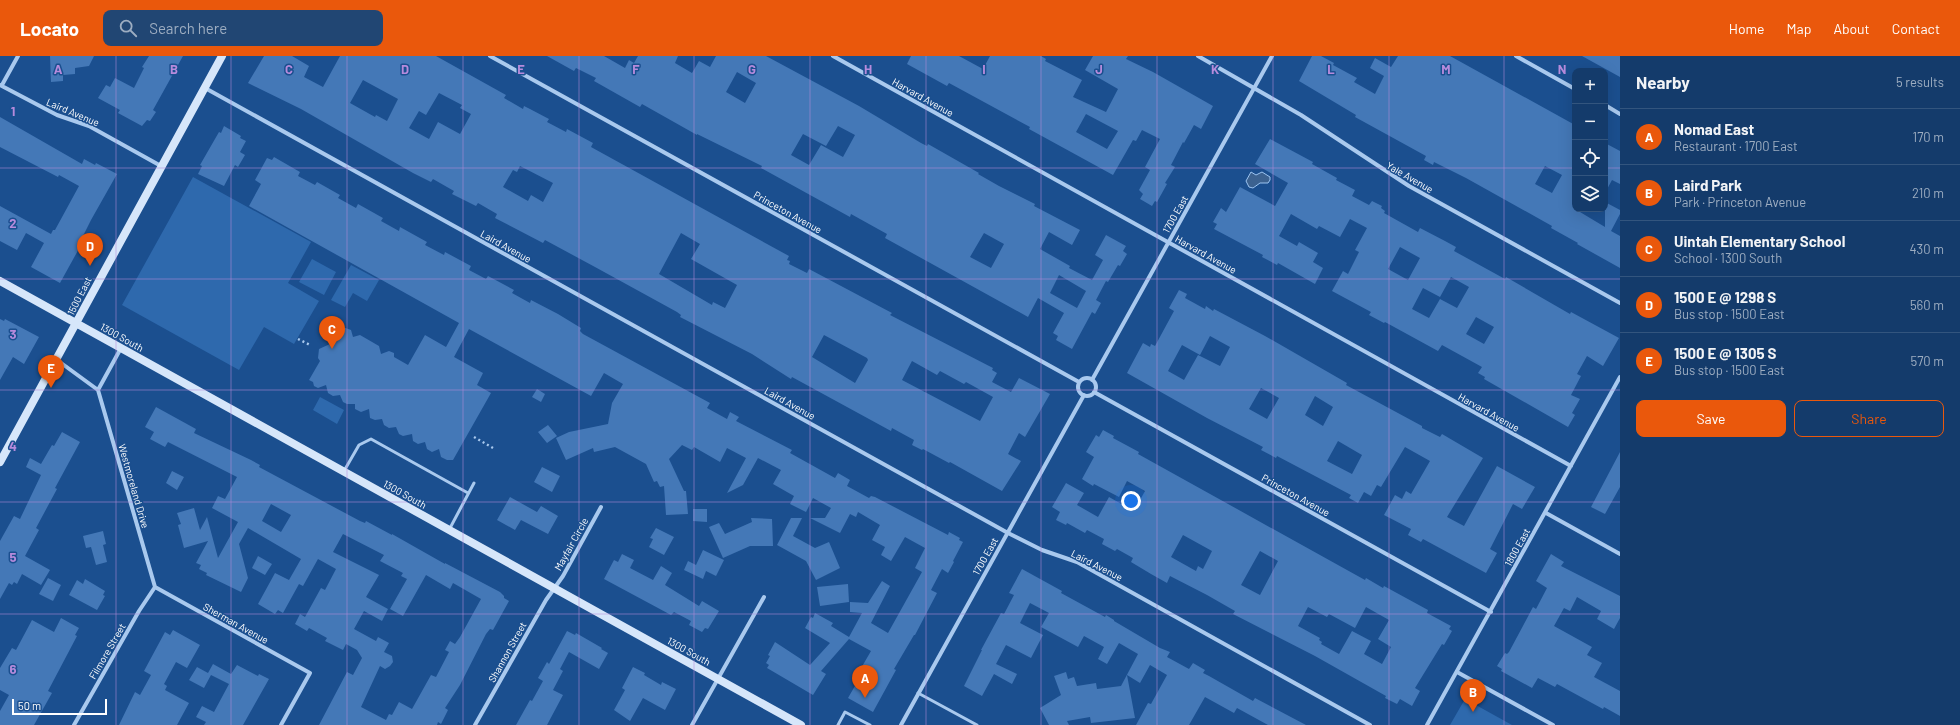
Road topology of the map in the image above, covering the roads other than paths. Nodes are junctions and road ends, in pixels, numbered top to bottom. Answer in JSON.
{"nodes":[{"id":1,"x":18,"y":56,"type":"edge"},
{"id":2,"x":222,"y":56,"type":"edge"},
{"id":3,"x":490,"y":56,"type":"edge"},
{"id":4,"x":833,"y":56,"type":"edge"},
{"id":5,"x":1198,"y":56,"type":"edge"},
{"id":6,"x":1272,"y":56,"type":"edge"},
{"id":7,"x":1516,"y":56,"type":"edge"},
{"id":8,"x":1,"y":85,"type":"edge"},
{"id":9,"x":1572,"y":87,"type":"edge"},
{"id":10,"x":204,"y":88,"type":"junction"},
{"id":11,"x":1255,"y":88,"type":"junction"},
{"id":12,"x":1608,"y":108,"type":"edge"},
{"id":13,"x":1620,"y":114,"type":"edge"},
{"id":14,"x":161,"y":166,"type":"junction"},
{"id":15,"x":1168,"y":242,"type":"junction"},
{"id":16,"x":0,"y":281,"type":"edge"},
{"id":17,"x":1620,"y":303,"type":"edge"},
{"id":18,"x":76,"y":323,"type":"junction"},
{"id":19,"x":121,"y":348,"type":"junction"},
{"id":20,"x":57,"y":360,"type":"junction"},
{"id":21,"x":1620,"y":377,"type":"edge"},
{"id":22,"x":1092,"y":380,"type":"junction"},
{"id":23,"x":1079,"y":382,"type":"junction"},
{"id":24,"x":98,"y":390,"type":"junction"},
{"id":25,"x":1094,"y":392,"type":"junction"},
{"id":26,"x":1084,"y":395,"type":"junction"},
{"id":27,"x":0,"y":462,"type":"edge"},
{"id":28,"x":1571,"y":466,"type":"junction"},
{"id":29,"x":344,"y":472,"type":"junction"},
{"id":30,"x":474,"y":483,"type":"dead end"},
{"id":31,"x":468,"y":493,"type":"junction"},
{"id":32,"x":601,"y":507,"type":"dead end"},
{"id":33,"x":1546,"y":513,"type":"junction"},
{"id":34,"x":449,"y":530,"type":"junction"},
{"id":35,"x":1008,"y":533,"type":"junction"},
{"id":36,"x":1620,"y":554,"type":"edge"},
{"id":37,"x":155,"y":587,"type":"junction"},
{"id":38,"x":554,"y":588,"type":"junction"},
{"id":39,"x":764,"y":597,"type":"dead end"},
{"id":40,"x":1491,"y":612,"type":"junction"},
{"id":41,"x":1457,"y":672,"type":"junction"},
{"id":42,"x":718,"y":679,"type":"junction"},
{"id":43,"x":918,"y":693,"type":"junction"},
{"id":44,"x":74,"y":725,"type":"edge"},
{"id":45,"x":281,"y":725,"type":"edge"},
{"id":46,"x":475,"y":725,"type":"edge"},
{"id":47,"x":692,"y":725,"type":"edge"},
{"id":48,"x":801,"y":725,"type":"edge"},
{"id":49,"x":838,"y":725,"type":"edge"},
{"id":50,"x":870,"y":725,"type":"edge"},
{"id":51,"x":901,"y":725,"type":"edge"},
{"id":52,"x":976,"y":725,"type":"edge"},
{"id":53,"x":1370,"y":725,"type":"edge"},
{"id":54,"x":1428,"y":725,"type":"edge"},
{"id":55,"x":1553,"y":725,"type":"edge"}],
"edges":[{"from":1,"to":8,"type":"street"},
{"from":2,"to":10,"type":"street","name":"1500 East"},
{"from":3,"to":23,"type":"street","name":"Princeton Avenue"},
{"from":4,"to":15,"type":"street","name":"Harvard Avenue"},
{"from":5,"to":11,"type":"street","name":"Yale Avenue"},
{"from":6,"to":11,"type":"street","name":"1700 East"},
{"from":7,"to":9,"type":"street"},
{"from":8,"to":14,"type":"street","name":"Laird Avenue"},
{"from":10,"to":14,"type":"street","name":"1500 East"},
{"from":10,"to":35,"type":"street","name":"Laird Avenue"},
{"from":11,"to":15,"type":"street","name":"1700 East"},
{"from":11,"to":17,"type":"street","name":"Yale Avenue"},
{"from":12,"to":13,"type":"street"},
{"from":14,"to":18,"type":"street","name":"1500 East"},
{"from":15,"to":22,"type":"street","name":"1700 East"},
{"from":15,"to":28,"type":"street","name":"Harvard Avenue"},
{"from":16,"to":18,"type":"street","name":"1300 South"},
{"from":18,"to":19,"type":"street","name":"1300 South"},
{"from":18,"to":20,"type":"street","name":"1500 East"},
{"from":19,"to":24,"type":"street"},
{"from":19,"to":29,"type":"street","name":"1300 South"},
{"from":20,"to":24,"type":"street"},
{"from":20,"to":27,"type":"street","name":"1500 East"},
{"from":21,"to":28,"type":"street","name":"1800 East"},
{"from":22,"to":23,"type":"street"},
{"from":22,"to":25,"type":"street"},
{"from":23,"to":26,"type":"street"},
{"from":24,"to":37,"type":"street","name":"Westmoreland Drive"},
{"from":25,"to":26,"type":"street"},
{"from":25,"to":40,"type":"street","name":"Princeton Avenue"},
{"from":26,"to":35,"type":"street","name":"1700 East"},
{"from":28,"to":33,"type":"street","name":"1800 East"},
{"from":29,"to":31,"type":"lane"},
{"from":29,"to":34,"type":"street","name":"1300 South"},
{"from":30,"to":31,"type":"lane"},
{"from":31,"to":34,"type":"lane"},
{"from":32,"to":38,"type":"street","name":"Mayfair Circle"},
{"from":33,"to":36,"type":"street"},
{"from":33,"to":40,"type":"street","name":"1800 East"},
{"from":34,"to":38,"type":"street","name":"1300 South"},
{"from":35,"to":43,"type":"street","name":"1700 East"},
{"from":35,"to":53,"type":"street","name":"Laird Avenue"},
{"from":37,"to":44,"type":"street","name":"Filmore Street"},
{"from":37,"to":45,"type":"street","name":"Sherman Avenue"},
{"from":38,"to":42,"type":"street","name":"1300 South"},
{"from":38,"to":46,"type":"street","name":"Shannon Street"},
{"from":39,"to":42,"type":"street"},
{"from":40,"to":41,"type":"street","name":"1800 East"},
{"from":41,"to":54,"type":"street","name":"1800 East"},
{"from":41,"to":55,"type":"street"},
{"from":42,"to":47,"type":"street"},
{"from":42,"to":48,"type":"street","name":"1300 South"},
{"from":43,"to":51,"type":"street","name":"1700 East"},
{"from":43,"to":52,"type":"lane"},
{"from":49,"to":50,"type":"lane"}]}
